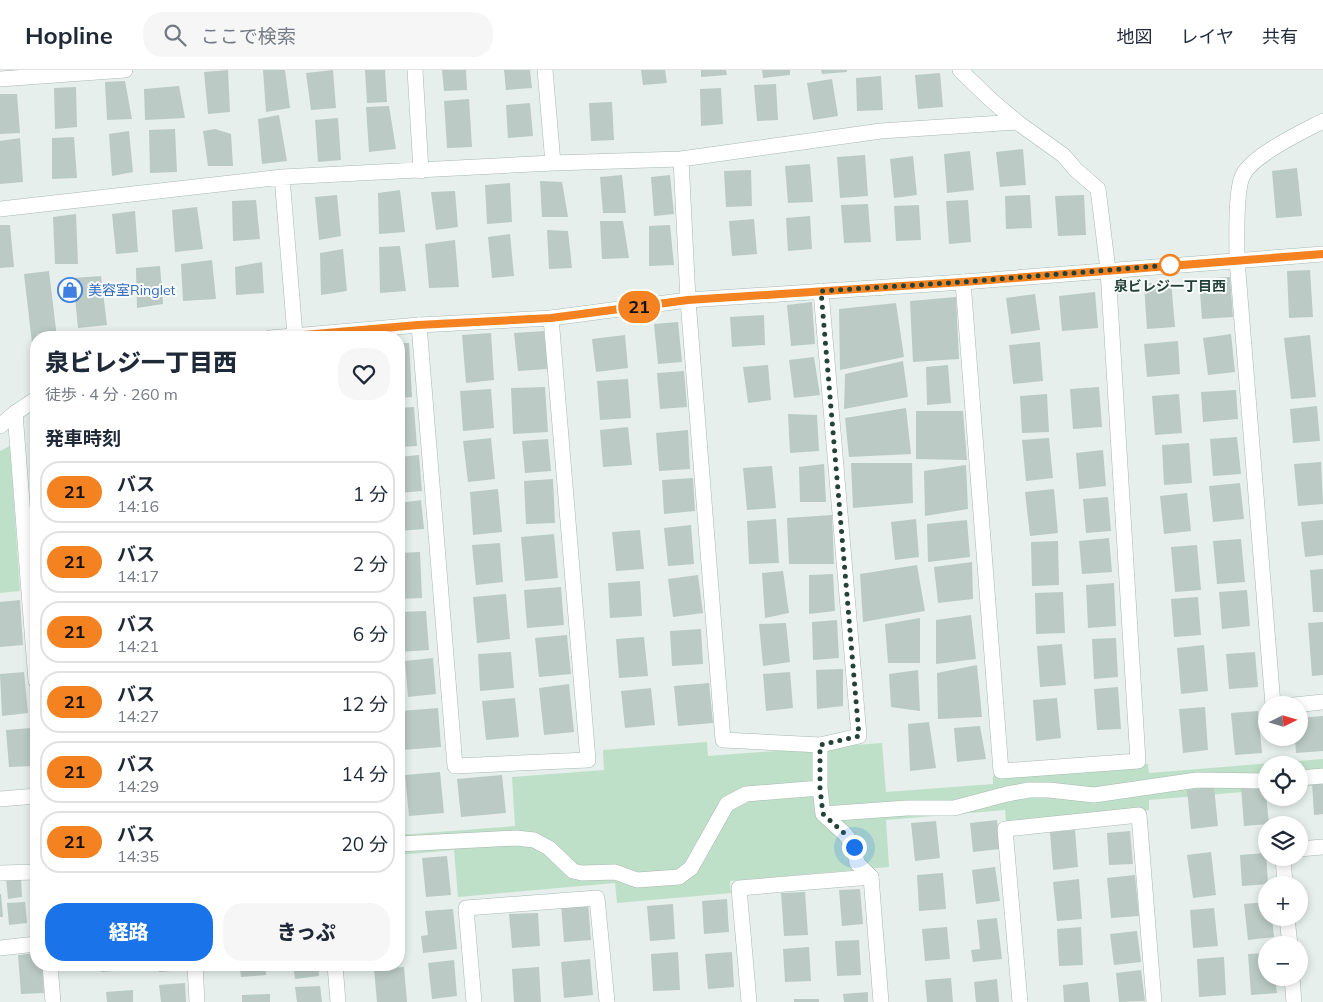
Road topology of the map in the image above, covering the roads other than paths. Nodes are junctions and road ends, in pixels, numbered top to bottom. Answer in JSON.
{"nodes":[{"id":1,"x":125,"y":70,"type":"edge"},
{"id":2,"x":415,"y":70,"type":"edge"},
{"id":3,"x":545,"y":70,"type":"edge"},
{"id":4,"x":960,"y":70,"type":"edge"},
{"id":5,"x":0,"y":80,"type":"edge"},
{"id":6,"x":1323,"y":121,"type":"edge"},
{"id":7,"x":1017,"y":122,"type":"junction"},
{"id":8,"x":682,"y":159,"type":"junction"},
{"id":9,"x":553,"y":163,"type":"junction"},
{"id":10,"x":421,"y":171,"type":"junction"},
{"id":11,"x":282,"y":177,"type":"junction"},
{"id":12,"x":0,"y":208,"type":"edge"},
{"id":13,"x":1323,"y":254,"type":"edge"},
{"id":14,"x":1236,"y":260,"type":"junction"},
{"id":15,"x":1108,"y":270,"type":"junction"},
{"id":16,"x":963,"y":282,"type":"junction"},
{"id":17,"x":821,"y":291,"type":"junction"},
{"id":18,"x":688,"y":300,"type":"junction"},
{"id":19,"x":551,"y":318,"type":"junction"},
{"id":20,"x":418,"y":325,"type":"junction"},
{"id":21,"x":295,"y":331,"type":"edge"},
{"id":22,"x":344,"y":331,"type":"edge"},
{"id":23,"x":30,"y":403,"type":"edge"},
{"id":24,"x":15,"y":413,"type":"junction"},
{"id":25,"x":0,"y":426,"type":"edge"},
{"id":26,"x":30,"y":604,"type":"edge"},
{"id":27,"x":1272,"y":696,"type":"edge"},
{"id":28,"x":1323,"y":702,"type":"edge"},
{"id":29,"x":1308,"y":704,"type":"edge"},
{"id":30,"x":820,"y":745,"type":"junction"},
{"id":31,"x":1323,"y":776,"type":"edge"},
{"id":32,"x":1308,"y":777,"type":"edge"},
{"id":33,"x":1258,"y":780,"type":"edge"},
{"id":34,"x":820,"y":788,"type":"junction"},
{"id":35,"x":30,"y":796,"type":"edge"},
{"id":36,"x":0,"y":799,"type":"edge"},
{"id":37,"x":823,"y":814,"type":"junction"},
{"id":38,"x":405,"y":844,"type":"edge"},
{"id":39,"x":1323,"y":847,"type":"edge"},
{"id":40,"x":1308,"y":848,"type":"edge"},
{"id":41,"x":30,"y":872,"type":"edge"},
{"id":42,"x":0,"y":873,"type":"edge"},
{"id":43,"x":871,"y":877,"type":"junction"},
{"id":44,"x":30,"y":945,"type":"edge"},
{"id":45,"x":0,"y":948,"type":"edge"},
{"id":46,"x":50,"y":971,"type":"edge"},
{"id":47,"x":194,"y":971,"type":"edge"},
{"id":48,"x":335,"y":971,"type":"edge"},
{"id":49,"x":1293,"y":986,"type":"edge"},
{"id":50,"x":53,"y":1002,"type":"edge"},
{"id":51,"x":197,"y":1002,"type":"edge"},
{"id":52,"x":338,"y":1002,"type":"edge"},
{"id":53,"x":474,"y":1002,"type":"edge"},
{"id":54,"x":607,"y":1002,"type":"edge"},
{"id":55,"x":749,"y":1002,"type":"edge"},
{"id":56,"x":881,"y":1002,"type":"edge"},
{"id":57,"x":1020,"y":1002,"type":"edge"},
{"id":58,"x":1154,"y":1002,"type":"edge"},
{"id":59,"x":1294,"y":1002,"type":"edge"}],
"edges":[{"from":1,"to":5,"type":"street"},
{"from":2,"to":10,"type":"street"},
{"from":3,"to":9,"type":"street"},
{"from":4,"to":7,"type":"street"},
{"from":6,"to":14,"type":"street"},
{"from":7,"to":8,"type":"street"},
{"from":7,"to":15,"type":"street"},
{"from":8,"to":9,"type":"street"},
{"from":8,"to":18,"type":"street"},
{"from":9,"to":10,"type":"street"},
{"from":10,"to":11,"type":"street"},
{"from":11,"to":12,"type":"street"},
{"from":11,"to":21,"type":"street"},
{"from":13,"to":14,"type":"street"},
{"from":14,"to":15,"type":"street"},
{"from":14,"to":27,"type":"street"},
{"from":15,"to":16,"type":"street"},
{"from":15,"to":16,"type":"street"},
{"from":16,"to":17,"type":"street"},
{"from":17,"to":18,"type":"street"},
{"from":17,"to":30,"type":"street"},
{"from":18,"to":19,"type":"street"},
{"from":18,"to":30,"type":"street"},
{"from":19,"to":20,"type":"street"},
{"from":19,"to":20,"type":"street"},
{"from":20,"to":22,"type":"street"},
{"from":23,"to":24,"type":"street"},
{"from":24,"to":25,"type":"street"},
{"from":24,"to":26,"type":"street"},
{"from":28,"to":29,"type":"street"},
{"from":30,"to":34,"type":"street"},
{"from":31,"to":32,"type":"street"},
{"from":33,"to":37,"type":"street"},
{"from":34,"to":37,"type":"street"},
{"from":34,"to":38,"type":"street"},
{"from":35,"to":36,"type":"street"},
{"from":37,"to":43,"type":"street"},
{"from":39,"to":40,"type":"street"},
{"from":41,"to":42,"type":"street"},
{"from":43,"to":55,"type":"street"},
{"from":43,"to":56,"type":"street"},
{"from":44,"to":45,"type":"street"},
{"from":46,"to":50,"type":"street"},
{"from":47,"to":51,"type":"street"},
{"from":48,"to":52,"type":"street"},
{"from":49,"to":59,"type":"street"},
{"from":53,"to":54,"type":"street"},
{"from":57,"to":58,"type":"street"}]}
